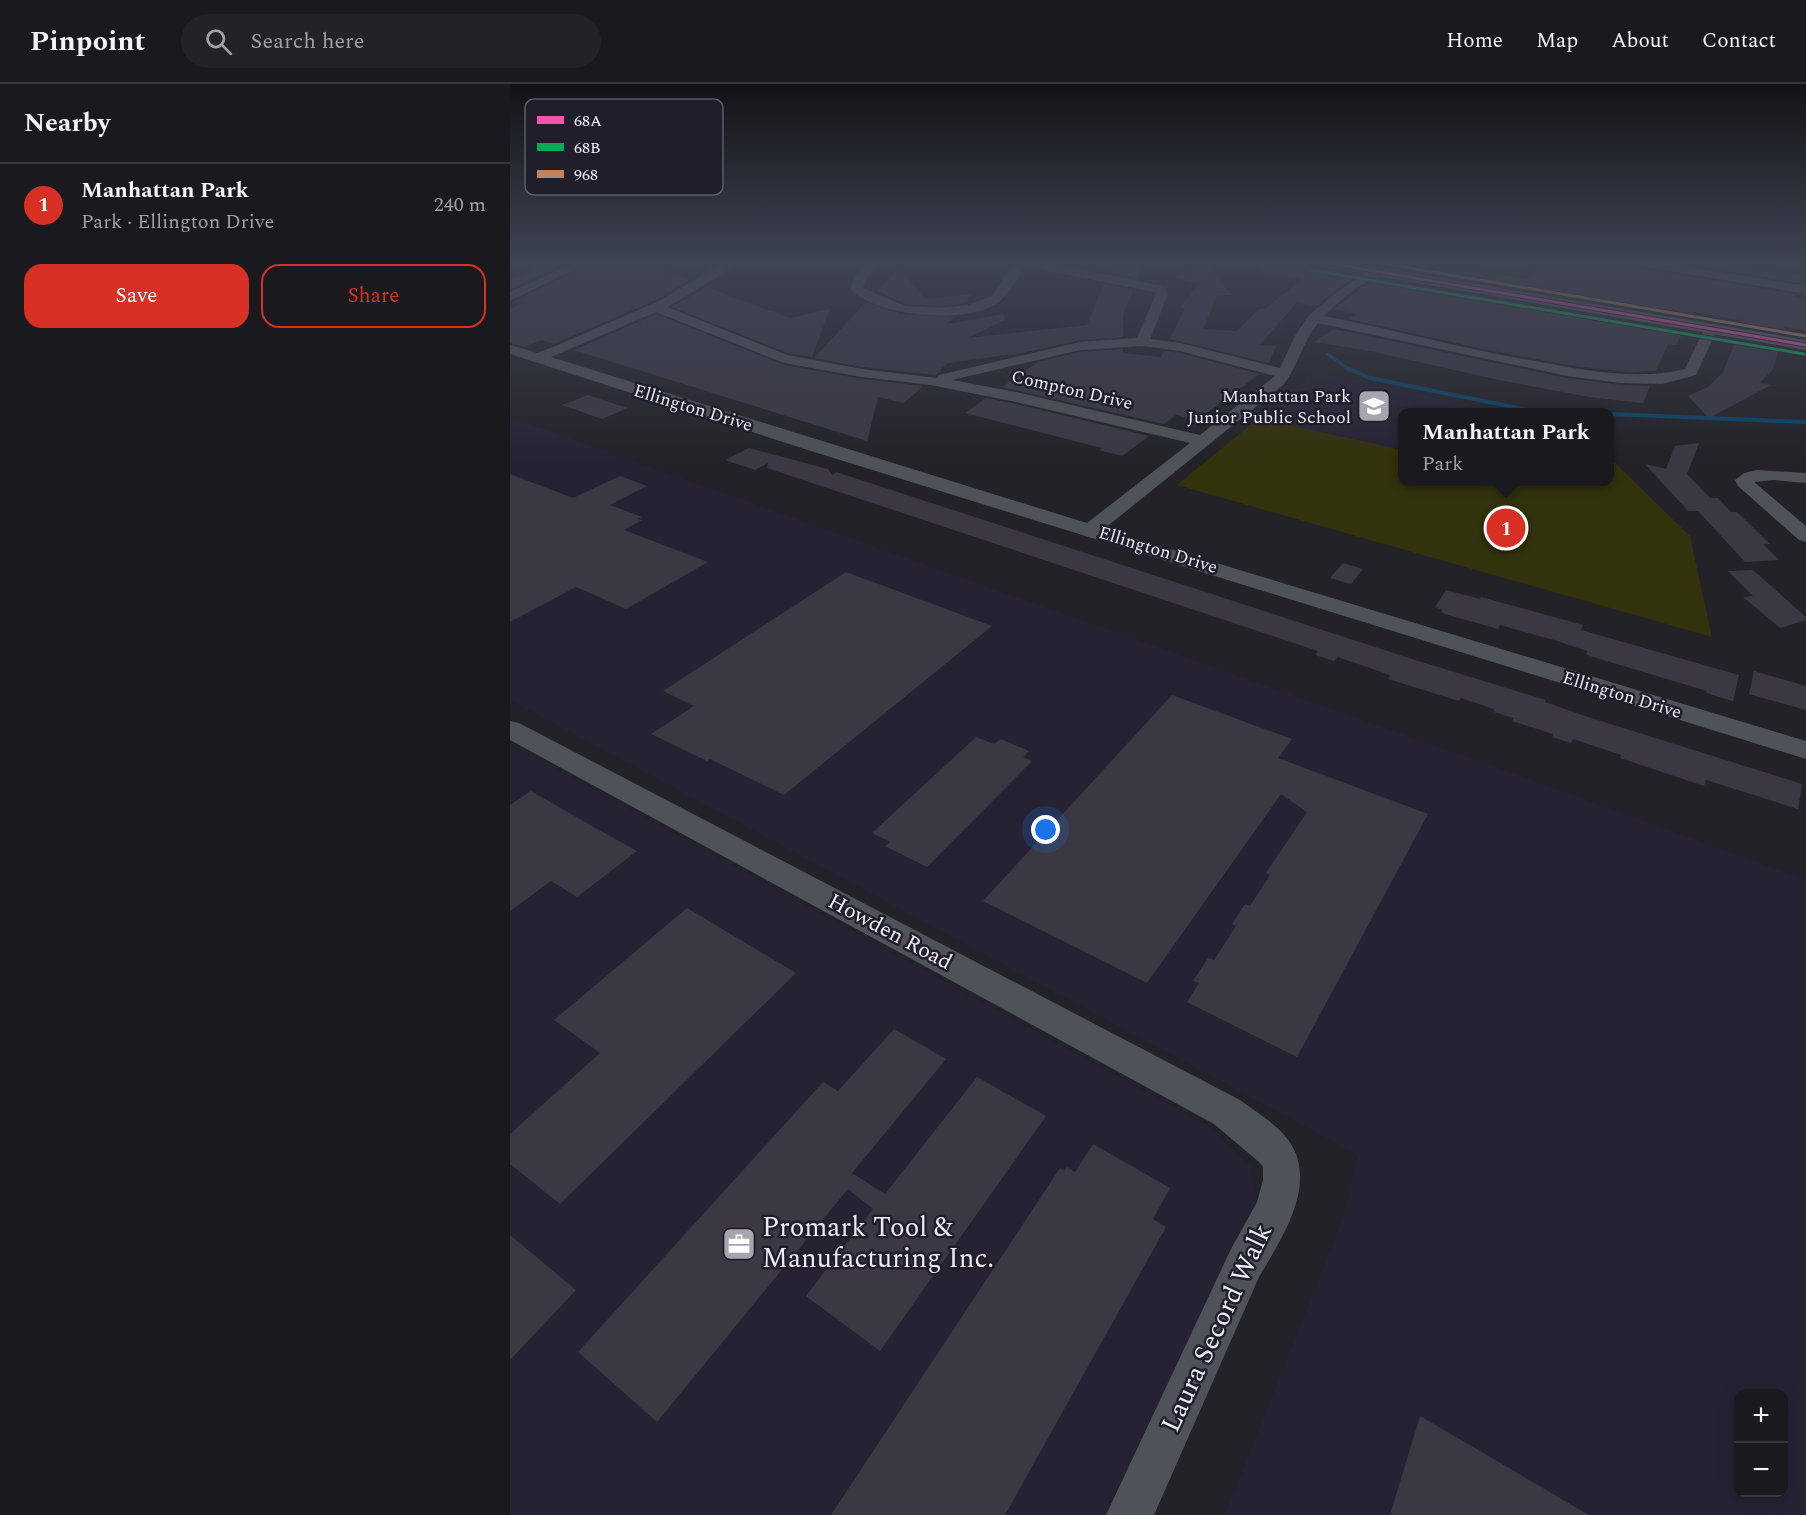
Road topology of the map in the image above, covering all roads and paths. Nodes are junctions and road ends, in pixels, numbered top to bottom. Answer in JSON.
{"nodes":[{"id":1,"x":608,"y":328,"type":"edge"},
{"id":2,"x":708,"y":328,"type":"edge"},
{"id":3,"x":1148,"y":328,"type":"edge"},
{"id":4,"x":1308,"y":328,"type":"edge"},
{"id":5,"x":1360,"y":328,"type":"edge"},
{"id":6,"x":1697,"y":328,"type":"edge"},
{"id":7,"x":1710,"y":330,"type":"junction"},
{"id":8,"x":1142,"y":342,"type":"junction"},
{"id":9,"x":1806,"y":345,"type":"edge"},
{"id":10,"x":510,"y":349,"type":"edge"},
{"id":11,"x":537,"y":358,"type":"junction"},
{"id":12,"x":1285,"y":374,"type":"junction"},
{"id":13,"x":931,"y":381,"type":"junction"},
{"id":14,"x":1203,"y":441,"type":"junction"},
{"id":15,"x":1806,"y":478,"type":"edge"},
{"id":16,"x":1091,"y":530,"type":"junction"},
{"id":17,"x":1806,"y":536,"type":"edge"},
{"id":18,"x":510,"y":729,"type":"edge"},
{"id":19,"x":1806,"y":750,"type":"edge"},
{"id":20,"x":1264,"y":1143,"type":"joint"},
{"id":21,"x":1130,"y":1515,"type":"edge"}],
"edges":[{"from":1,"to":11,"type":"street"},
{"from":2,"to":13,"type":"street","name":"Compton Drive"},
{"from":3,"to":8,"type":"street"},
{"from":4,"to":12,"type":"street"},
{"from":5,"to":7,"type":"street"},
{"from":6,"to":7,"type":"main road"},
{"from":7,"to":9,"type":"main road"},
{"from":8,"to":12,"type":"street"},
{"from":8,"to":13,"type":"street"},
{"from":10,"to":11,"type":"street","name":"Ellington Drive"},
{"from":11,"to":16,"type":"street","name":"Ellington Drive"},
{"from":12,"to":14,"type":"street"},
{"from":13,"to":14,"type":"street","name":"Compton Drive"},
{"from":14,"to":16,"type":"street"},
{"from":15,"to":17,"type":"street"},
{"from":16,"to":19,"type":"street","name":"Ellington Drive"},
{"from":18,"to":20,"type":"street","name":"Howden Road"},
{"from":20,"to":21,"type":"street","name":"Laura Secord Walk"}]}
